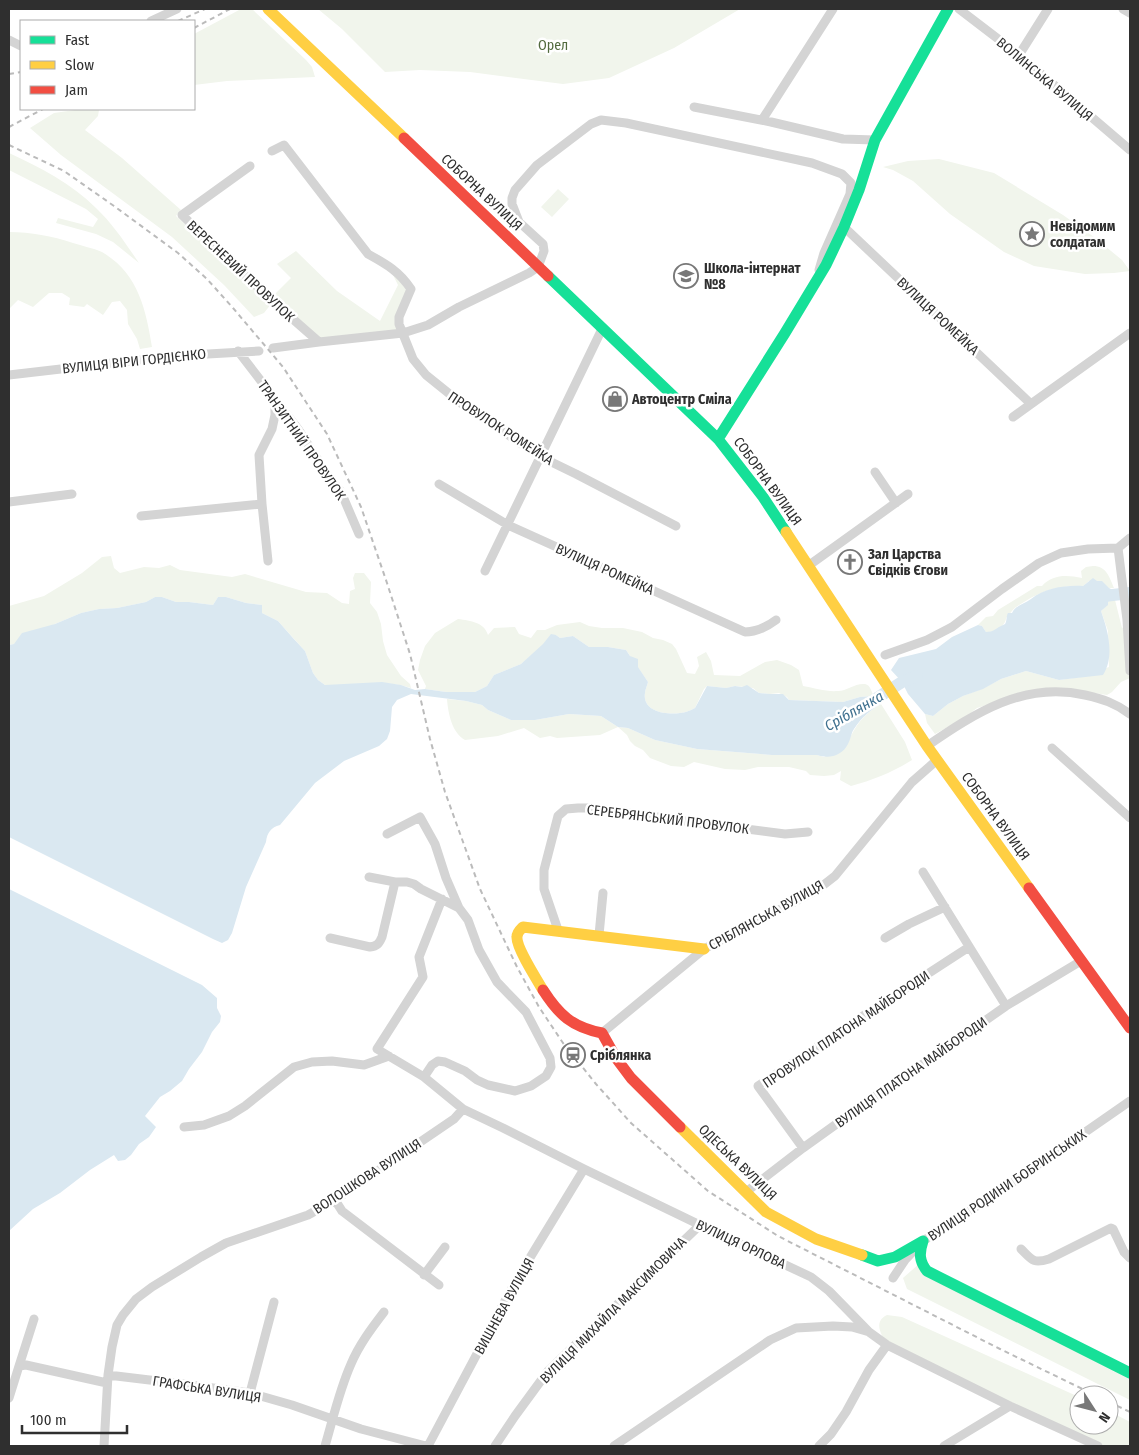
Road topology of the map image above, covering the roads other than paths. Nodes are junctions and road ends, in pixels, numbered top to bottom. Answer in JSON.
{"nodes":[{"id":1,"x":177,"y":9,"type":"edge"},
{"id":2,"x":268,"y":9,"type":"edge"},
{"id":3,"x":833,"y":9,"type":"edge"},
{"id":4,"x":948,"y":9,"type":"edge"},
{"id":5,"x":960,"y":9,"type":"edge"},
{"id":6,"x":1048,"y":9,"type":"edge"},
{"id":7,"x":1123,"y":9,"type":"edge"},
{"id":8,"x":1130,"y":14,"type":"edge"},
{"id":9,"x":153,"y":20,"type":"edge"},
{"id":10,"x":1019,"y":55,"type":"junction"},
{"id":11,"x":694,"y":107,"type":"dead end"},
{"id":12,"x":762,"y":120,"type":"junction"},
{"id":13,"x":875,"y":142,"type":"junction"},
{"id":14,"x":272,"y":150,"type":"dead end"},
{"id":15,"x":1130,"y":150,"type":"edge"},
{"id":16,"x":250,"y":166,"type":"dead end"},
{"id":17,"x":844,"y":227,"type":"junction"},
{"id":18,"x":538,"y":267,"type":"junction"},
{"id":19,"x":815,"y":282,"type":"junction"},
{"id":20,"x":428,"y":325,"type":"junction"},
{"id":21,"x":602,"y":329,"type":"junction"},
{"id":22,"x":403,"y":333,"type":"junction"},
{"id":23,"x":1130,"y":333,"type":"edge"},
{"id":24,"x":319,"y":342,"type":"junction"},
{"id":25,"x":274,"y":348,"type":"dead end"},
{"id":26,"x":259,"y":350,"type":"dead end"},
{"id":27,"x":238,"y":351,"type":"junction"},
{"id":28,"x":411,"y":352,"type":"junction"},
{"id":29,"x":9,"y":375,"type":"edge"},
{"id":30,"x":275,"y":399,"type":"junction"},
{"id":31,"x":1031,"y":404,"type":"junction"},
{"id":32,"x":1013,"y":417,"type":"dead end"},
{"id":33,"x":718,"y":439,"type":"junction"},
{"id":34,"x":541,"y":457,"type":"junction"},
{"id":35,"x":875,"y":472,"type":"dead end"},
{"id":36,"x":439,"y":484,"type":"dead end"},
{"id":37,"x":72,"y":494,"type":"dead end"},
{"id":38,"x":908,"y":494,"type":"dead end"},
{"id":39,"x":9,"y":502,"type":"edge"},
{"id":40,"x":896,"y":503,"type":"junction"},
{"id":41,"x":262,"y":504,"type":"junction"},
{"id":42,"x":141,"y":516,"type":"dead end"},
{"id":43,"x":508,"y":525,"type":"junction"},
{"id":44,"x":676,"y":526,"type":"dead end"},
{"id":45,"x":360,"y":534,"type":"dead end"},
{"id":46,"x":1130,"y":538,"type":"edge"},
{"id":47,"x":1118,"y":548,"type":"junction"},
{"id":48,"x":268,"y":561,"type":"dead end"},
{"id":49,"x":808,"y":566,"type":"junction"},
{"id":50,"x":485,"y":571,"type":"dead end"},
{"id":51,"x":776,"y":620,"type":"dead end"},
{"id":52,"x":885,"y":655,"type":"dead end"},
{"id":53,"x":1130,"y":672,"type":"edge"},
{"id":54,"x":1130,"y":714,"type":"edge"},
{"id":55,"x":927,"y":746,"type":"junction"},
{"id":56,"x":1052,"y":748,"type":"dead end"},
{"id":57,"x":937,"y":760,"type":"junction"},
{"id":58,"x":1130,"y":818,"type":"edge"},
{"id":59,"x":808,"y":832,"type":"dead end"},
{"id":60,"x":387,"y":834,"type":"dead end"},
{"id":61,"x":923,"y":872,"type":"dead end"},
{"id":62,"x":369,"y":877,"type":"dead end"},
{"id":63,"x":395,"y":882,"type":"junction"},
{"id":64,"x":603,"y":893,"type":"dead end"},
{"id":65,"x":442,"y":899,"type":"junction"},
{"id":66,"x":945,"y":907,"type":"junction"},
{"id":67,"x":459,"y":908,"type":"junction"},
{"id":68,"x":558,"y":930,"type":"junction"},
{"id":69,"x":599,"y":935,"type":"junction"},
{"id":70,"x":330,"y":938,"type":"dead end"},
{"id":71,"x":885,"y":938,"type":"dead end"},
{"id":72,"x":969,"y":946,"type":"junction"},
{"id":73,"x":704,"y":949,"type":"junction"},
{"id":74,"x":1081,"y":961,"type":"junction"},
{"id":75,"x":1006,"y":1006,"type":"junction"},
{"id":76,"x":1130,"y":1028,"type":"edge"},
{"id":77,"x":602,"y":1033,"type":"junction"},
{"id":78,"x":389,"y":1056,"type":"junction"},
{"id":79,"x":424,"y":1077,"type":"junction"},
{"id":80,"x":1130,"y":1101,"type":"edge"},
{"id":81,"x":463,"y":1109,"type":"junction"},
{"id":82,"x":184,"y":1127,"type":"dead end"},
{"id":83,"x":803,"y":1148,"type":"junction"},
{"id":84,"x":584,"y":1169,"type":"junction"},
{"id":85,"x":746,"y":1192,"type":"junction"},
{"id":86,"x":335,"y":1200,"type":"junction"},
{"id":87,"x":700,"y":1225,"type":"junction"},
{"id":88,"x":923,"y":1241,"type":"junction"},
{"id":89,"x":445,"y":1247,"type":"dead end"},
{"id":90,"x":1021,"y":1249,"type":"dead end"},
{"id":91,"x":1130,"y":1258,"type":"edge"},
{"id":92,"x":424,"y":1275,"type":"junction"},
{"id":93,"x":892,"y":1278,"type":"dead end"},
{"id":94,"x":439,"y":1285,"type":"dead end"},
{"id":95,"x":274,"y":1302,"type":"dead end"},
{"id":96,"x":384,"y":1312,"type":"dead end"},
{"id":97,"x":34,"y":1319,"type":"dead end"},
{"id":98,"x":869,"y":1332,"type":"junction"},
{"id":99,"x":887,"y":1345,"type":"junction"},
{"id":100,"x":19,"y":1366,"type":"junction"},
{"id":101,"x":1130,"y":1373,"type":"edge"},
{"id":102,"x":108,"y":1379,"type":"junction"},
{"id":103,"x":250,"y":1393,"type":"junction"},
{"id":104,"x":9,"y":1398,"type":"edge"},
{"id":105,"x":1010,"y":1406,"type":"junction"},
{"id":106,"x":332,"y":1420,"type":"junction"},
{"id":107,"x":104,"y":1446,"type":"edge"},
{"id":108,"x":325,"y":1446,"type":"edge"},
{"id":109,"x":427,"y":1446,"type":"edge"},
{"id":110,"x":495,"y":1446,"type":"edge"},
{"id":111,"x":614,"y":1446,"type":"edge"},
{"id":112,"x":819,"y":1446,"type":"edge"},
{"id":113,"x":944,"y":1446,"type":"edge"},
{"id":114,"x":1098,"y":1446,"type":"edge"}],
"edges":[{"from":1,"to":9,"type":"street"},
{"from":2,"to":18,"type":"street","name":"СОБОРНА ВУЛИЦЯ"},
{"from":3,"to":12,"type":"street"},
{"from":4,"to":13,"type":"street"},
{"from":5,"to":10,"type":"street","name":"ВОЛИНСЬКА ВУЛИЦЯ"},
{"from":6,"to":10,"type":"street"},
{"from":7,"to":8,"type":"street"},
{"from":10,"to":15,"type":"street","name":"ВОЛИНСЬКА ВУЛИЦЯ"},
{"from":11,"to":12,"type":"street"},
{"from":12,"to":13,"type":"street"},
{"from":13,"to":17,"type":"street"},
{"from":14,"to":22,"type":"street"},
{"from":16,"to":24,"type":"street","name":"ВЕРЕСНЕВИЙ ПРОВУЛОК"},
{"from":17,"to":19,"type":"street"},
{"from":17,"to":31,"type":"street","name":"ВУЛИЦЯ РОМЕЙКА"},
{"from":18,"to":19,"type":"street"},
{"from":18,"to":20,"type":"street"},
{"from":18,"to":21,"type":"street","name":"СОБОРНА ВУЛИЦЯ"},
{"from":19,"to":33,"type":"street"},
{"from":20,"to":22,"type":"street"},
{"from":20,"to":28,"type":"street"},
{"from":21,"to":33,"type":"street","name":"СОБОРНА ВУЛИЦЯ"},
{"from":21,"to":34,"type":"street"},
{"from":22,"to":24,"type":"street"},
{"from":22,"to":28,"type":"street","name":"ПРОВУЛОК РОМЕЙКА"},
{"from":23,"to":31,"type":"street"},
{"from":24,"to":25,"type":"street"},
{"from":26,"to":27,"type":"street","name":"ВУЛИЦЯ ВІРИ ГОРДІЄНКО"},
{"from":27,"to":29,"type":"street","name":"ВУЛИЦЯ ВІРИ ГОРДІЄНКО"},
{"from":27,"to":30,"type":"street","name":"ТРАНЗИТНИЙ ПРОВУЛОК"},
{"from":28,"to":34,"type":"street","name":"ПРОВУЛОК РОМЕЙКА"},
{"from":30,"to":41,"type":"street"},
{"from":30,"to":45,"type":"street","name":"ТРАНЗИТНИЙ ПРОВУЛОК"},
{"from":31,"to":32,"type":"street"},
{"from":33,"to":49,"type":"street","name":"СОБОРНА ВУЛИЦЯ"},
{"from":34,"to":43,"type":"street"},
{"from":34,"to":44,"type":"street","name":"ПРОВУЛОК РОМЕЙКА"},
{"from":35,"to":40,"type":"street"},
{"from":36,"to":43,"type":"street","name":"ВУЛИЦЯ РОМЕЙКА"},
{"from":37,"to":39,"type":"street"},
{"from":38,"to":40,"type":"street"},
{"from":40,"to":49,"type":"street"},
{"from":41,"to":42,"type":"street"},
{"from":41,"to":48,"type":"street"},
{"from":43,"to":50,"type":"street"},
{"from":43,"to":51,"type":"street","name":"ВУЛИЦЯ РОМЕЙКА"},
{"from":46,"to":47,"type":"street"},
{"from":47,"to":52,"type":"street"},
{"from":47,"to":53,"type":"street"},
{"from":49,"to":55,"type":"street","name":"СОБОРНА ВУЛИЦЯ"},
{"from":54,"to":55,"type":"street"},
{"from":55,"to":57,"type":"street","name":"СОБОРНА ВУЛИЦЯ"},
{"from":56,"to":58,"type":"street"},
{"from":57,"to":73,"type":"street","name":"СРІБЛЯНСЬКА ВУЛИЦЯ"},
{"from":57,"to":74,"type":"street","name":"СОБОРНА ВУЛИЦЯ"},
{"from":59,"to":68,"type":"street","name":"СЕРЕБРЯНСЬКИЙ ПРОВУЛОК"},
{"from":60,"to":67,"type":"street"},
{"from":61,"to":66,"type":"street"},
{"from":62,"to":63,"type":"street"},
{"from":63,"to":65,"type":"street"},
{"from":63,"to":70,"type":"street"},
{"from":64,"to":69,"type":"street"},
{"from":65,"to":67,"type":"street"},
{"from":65,"to":78,"type":"street","name":"ВУЛИЦЯ ОРЛОВА"},
{"from":66,"to":71,"type":"street"},
{"from":66,"to":72,"type":"street"},
{"from":67,"to":79,"type":"street"},
{"from":68,"to":69,"type":"street"},
{"from":68,"to":77,"type":"street"},
{"from":69,"to":73,"type":"street"},
{"from":72,"to":75,"type":"street"},
{"from":72,"to":83,"type":"street","name":"ПРОВУЛОК ПЛАТОНА МАЙБОРОДИ"},
{"from":73,"to":77,"type":"street","name":"СРІБЛЯНСЬКА ВУЛИЦЯ"},
{"from":74,"to":75,"type":"street","name":"ВУЛИЦЯ ПЛАТОНА МАЙБОРОДИ"},
{"from":74,"to":76,"type":"street","name":"СОБОРНА ВУЛИЦЯ"},
{"from":75,"to":83,"type":"street","name":"ВУЛИЦЯ ПЛАТОНА МАЙБОРОДИ"},
{"from":77,"to":85,"type":"street","name":"ОДЕСЬКА ВУЛИЦЯ"},
{"from":78,"to":79,"type":"street","name":"ВУЛИЦЯ ОРЛОВА"},
{"from":78,"to":82,"type":"street"},
{"from":79,"to":81,"type":"street","name":"ВУЛИЦЯ ОРЛОВА"},
{"from":80,"to":88,"type":"street","name":"ВУЛИЦЯ РОДИНИ БОБРИНСЬКИХ"},
{"from":81,"to":84,"type":"street","name":"ВУЛИЦЯ ОРЛОВА"},
{"from":81,"to":86,"type":"street","name":"ВОЛОШКОВА ВУЛИЦЯ"},
{"from":83,"to":85,"type":"street","name":"ВУЛИЦЯ ПЛАТОНА МАЙБОРОДИ"},
{"from":84,"to":87,"type":"street","name":"ВУЛИЦЯ ОРЛОВА"},
{"from":84,"to":109,"type":"street","name":"ВИШНЕВА ВУЛИЦЯ"},
{"from":85,"to":88,"type":"street","name":"ОДЕСЬКА ВУЛИЦЯ"},
{"from":86,"to":92,"type":"street"},
{"from":86,"to":102,"type":"street","name":"ВОЛОШКОВА ВУЛИЦЯ"},
{"from":87,"to":98,"type":"street","name":"ВУЛИЦЯ ОРЛОВА"},
{"from":87,"to":110,"type":"street","name":"ВУЛИЦЯ МИХАЙЛА МАКСИМОВИЧА"},
{"from":88,"to":93,"type":"street","name":"ВУЛИЦЯ РОДИНИ БОБРИНСЬКИХ"},
{"from":88,"to":101,"type":"street"},
{"from":89,"to":92,"type":"street"},
{"from":90,"to":91,"type":"street"},
{"from":92,"to":94,"type":"street"},
{"from":95,"to":103,"type":"street"},
{"from":96,"to":106,"type":"street"},
{"from":97,"to":100,"type":"street"},
{"from":98,"to":99,"type":"street","name":"ВУЛИЦЯ ОРЛОВА"},
{"from":98,"to":111,"type":"street"},
{"from":99,"to":105,"type":"street","name":"ВУЛИЦЯ ОРЛОВА"},
{"from":99,"to":112,"type":"street"},
{"from":100,"to":102,"type":"street","name":"ГРАФСЬКА ВУЛИЦЯ"},
{"from":100,"to":104,"type":"street"},
{"from":102,"to":103,"type":"street","name":"ГРАФСЬКА ВУЛИЦЯ"},
{"from":102,"to":107,"type":"street","name":"ВОЛОШКОВА ВУЛИЦЯ"},
{"from":103,"to":106,"type":"street","name":"ГРАФСЬКА ВУЛИЦЯ"},
{"from":105,"to":113,"type":"street"},
{"from":105,"to":114,"type":"street","name":"ВУЛИЦЯ ОРЛОВА"},
{"from":106,"to":108,"type":"street"},
{"from":106,"to":109,"type":"street","name":"ГРАФСЬКА ВУЛИЦЯ"}]}
